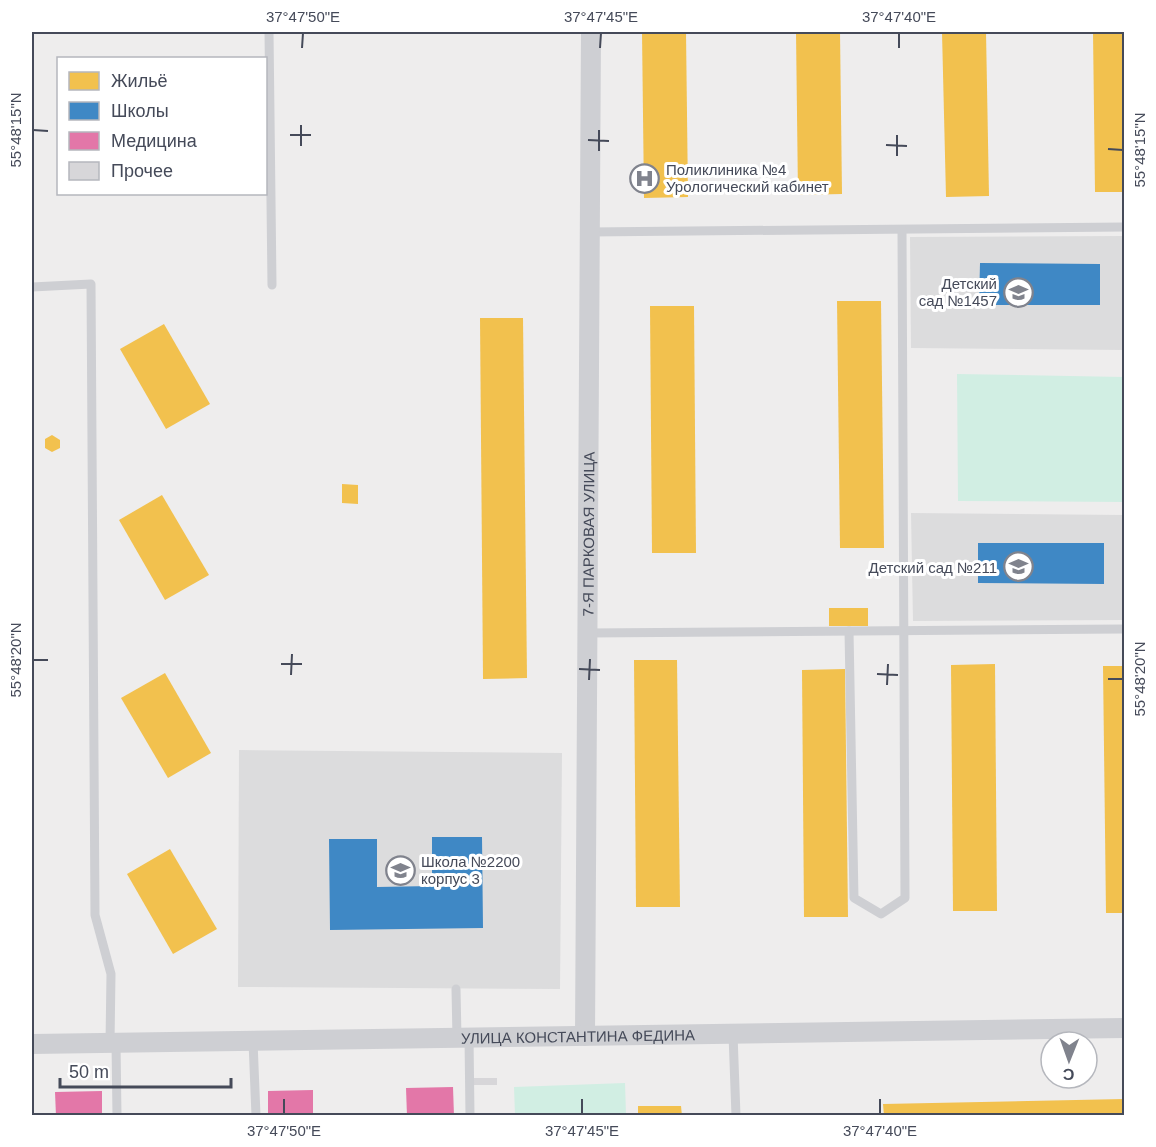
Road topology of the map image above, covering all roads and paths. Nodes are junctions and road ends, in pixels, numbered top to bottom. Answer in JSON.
{"nodes":[{"id":1,"x":269,"y":32,"type":"edge"},
{"id":2,"x":591,"y":32,"type":"edge"},
{"id":3,"x":1125,"y":227,"type":"edge"},
{"id":4,"x":902,"y":230,"type":"junction"},
{"id":5,"x":591,"y":232,"type":"junction"},
{"id":6,"x":272,"y":285,"type":"dead end"},
{"id":7,"x":32,"y":287,"type":"edge"},
{"id":8,"x":1125,"y":629,"type":"edge"},
{"id":9,"x":904,"y":631,"type":"junction"},
{"id":10,"x":849,"y":632,"type":"junction"},
{"id":11,"x":588,"y":633,"type":"junction"},
{"id":12,"x":456,"y":988,"type":"dead end"},
{"id":13,"x":1125,"y":1028,"type":"edge"},
{"id":14,"x":733,"y":1034,"type":"junction"},
{"id":15,"x":585,"y":1036,"type":"junction"},
{"id":16,"x":463,"y":1038,"type":"junction"},
{"id":17,"x":253,"y":1041,"type":"junction"},
{"id":18,"x":113,"y":1043,"type":"junction"},
{"id":19,"x":32,"y":1044,"type":"edge"},
{"id":20,"x":117,"y":1116,"type":"edge"},
{"id":21,"x":256,"y":1116,"type":"edge"},
{"id":22,"x":470,"y":1116,"type":"edge"},
{"id":23,"x":736,"y":1116,"type":"edge"}],
"edges":[{"from":1,"to":6,"type":"lane"},
{"from":2,"to":5,"type":"street","name":"7-Я ПАРКОВАЯ УЛИЦА"},
{"from":3,"to":4,"type":"lane"},
{"from":4,"to":5,"type":"lane"},
{"from":4,"to":9,"type":"lane"},
{"from":5,"to":11,"type":"street","name":"7-Я ПАРКОВАЯ УЛИЦА"},
{"from":7,"to":18,"type":"lane"},
{"from":8,"to":9,"type":"lane"},
{"from":9,"to":10,"type":"lane"},
{"from":9,"to":10,"type":"lane"},
{"from":10,"to":11,"type":"lane"},
{"from":11,"to":15,"type":"street","name":"7-Я ПАРКОВАЯ УЛИЦА"},
{"from":12,"to":16,"type":"lane"},
{"from":13,"to":14,"type":"street","name":"УЛИЦА КОНСТАНТИНА ФЕДИНА"},
{"from":14,"to":15,"type":"street","name":"УЛИЦА КОНСТАНТИНА ФЕДИНА"},
{"from":14,"to":23,"type":"lane"},
{"from":15,"to":16,"type":"street","name":"УЛИЦА КОНСТАНТИНА ФЕДИНА"},
{"from":16,"to":17,"type":"street","name":"УЛИЦА КОНСТАНТИНА ФЕДИНА"},
{"from":16,"to":22,"type":"lane"},
{"from":17,"to":18,"type":"street","name":"УЛИЦА КОНСТАНТИНА ФЕДИНА"},
{"from":17,"to":21,"type":"lane"},
{"from":18,"to":19,"type":"street","name":"УЛИЦА КОНСТАНТИНА ФЕДИНА"},
{"from":18,"to":20,"type":"lane"}]}
